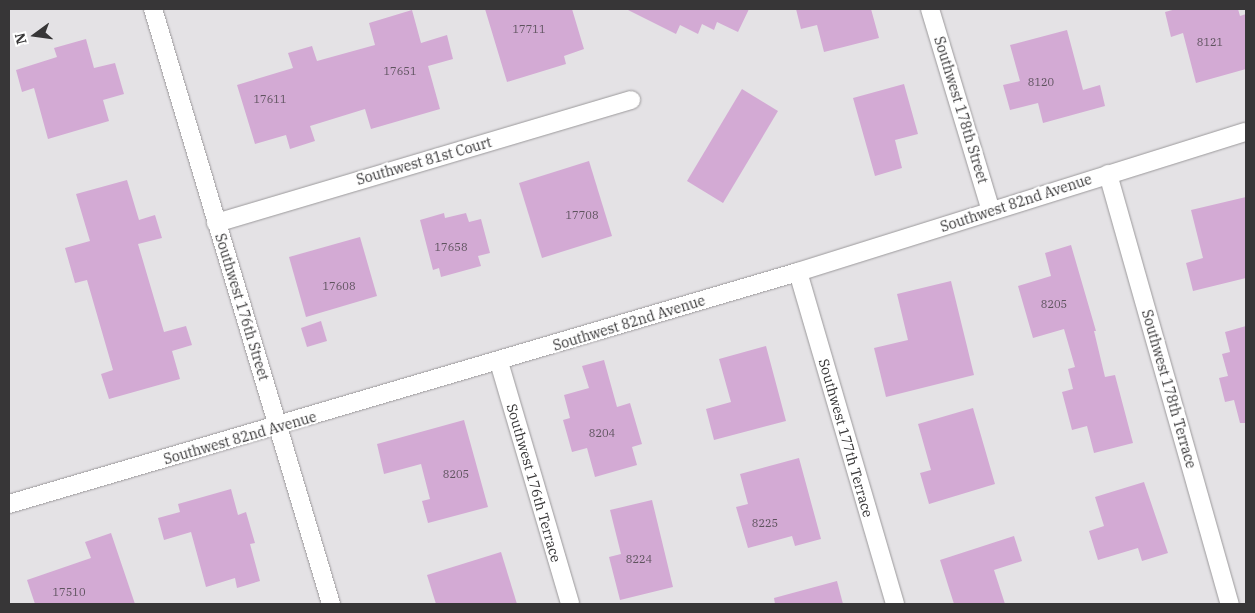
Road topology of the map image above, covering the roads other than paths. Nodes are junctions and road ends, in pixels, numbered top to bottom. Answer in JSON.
{"nodes":[{"id":1,"x":153,"y":9,"type":"edge"},
{"id":2,"x":930,"y":9,"type":"edge"},
{"id":3,"x":631,"y":100,"type":"dead end"},
{"id":4,"x":1246,"y":132,"type":"edge"},
{"id":5,"x":1108,"y":174,"type":"junction"},
{"id":6,"x":991,"y":211,"type":"junction"},
{"id":7,"x":216,"y":223,"type":"junction"},
{"id":8,"x":798,"y":272,"type":"junction"},
{"id":9,"x":499,"y":362,"type":"junction"},
{"id":10,"x":279,"y":426,"type":"junction"},
{"id":11,"x":9,"y":504,"type":"edge"},
{"id":12,"x":331,"y":604,"type":"edge"},
{"id":13,"x":570,"y":604,"type":"edge"},
{"id":14,"x":896,"y":604,"type":"edge"},
{"id":15,"x":1230,"y":604,"type":"edge"}],
"edges":[{"from":1,"to":7,"type":"street","name":"Southwest 176th Street"},
{"from":2,"to":6,"type":"street","name":"Southwest 178th Street"},
{"from":3,"to":7,"type":"street","name":"Southwest 81st Court"},
{"from":4,"to":5,"type":"street","name":"Southwest 82nd Avenue"},
{"from":5,"to":6,"type":"street","name":"Southwest 82nd Avenue"},
{"from":5,"to":15,"type":"street","name":"Southwest 178th Terrace"},
{"from":6,"to":8,"type":"street","name":"Southwest 82nd Avenue"},
{"from":7,"to":10,"type":"street","name":"Southwest 176th Street"},
{"from":8,"to":9,"type":"street","name":"Southwest 82nd Avenue"},
{"from":8,"to":14,"type":"street","name":"Southwest 177th Terrace"},
{"from":9,"to":10,"type":"street","name":"Southwest 82nd Avenue"},
{"from":9,"to":13,"type":"street","name":"Southwest 176th Terrace"},
{"from":10,"to":11,"type":"street","name":"Southwest 82nd Avenue"},
{"from":10,"to":12,"type":"street","name":"Southwest 176th Street"}]}
